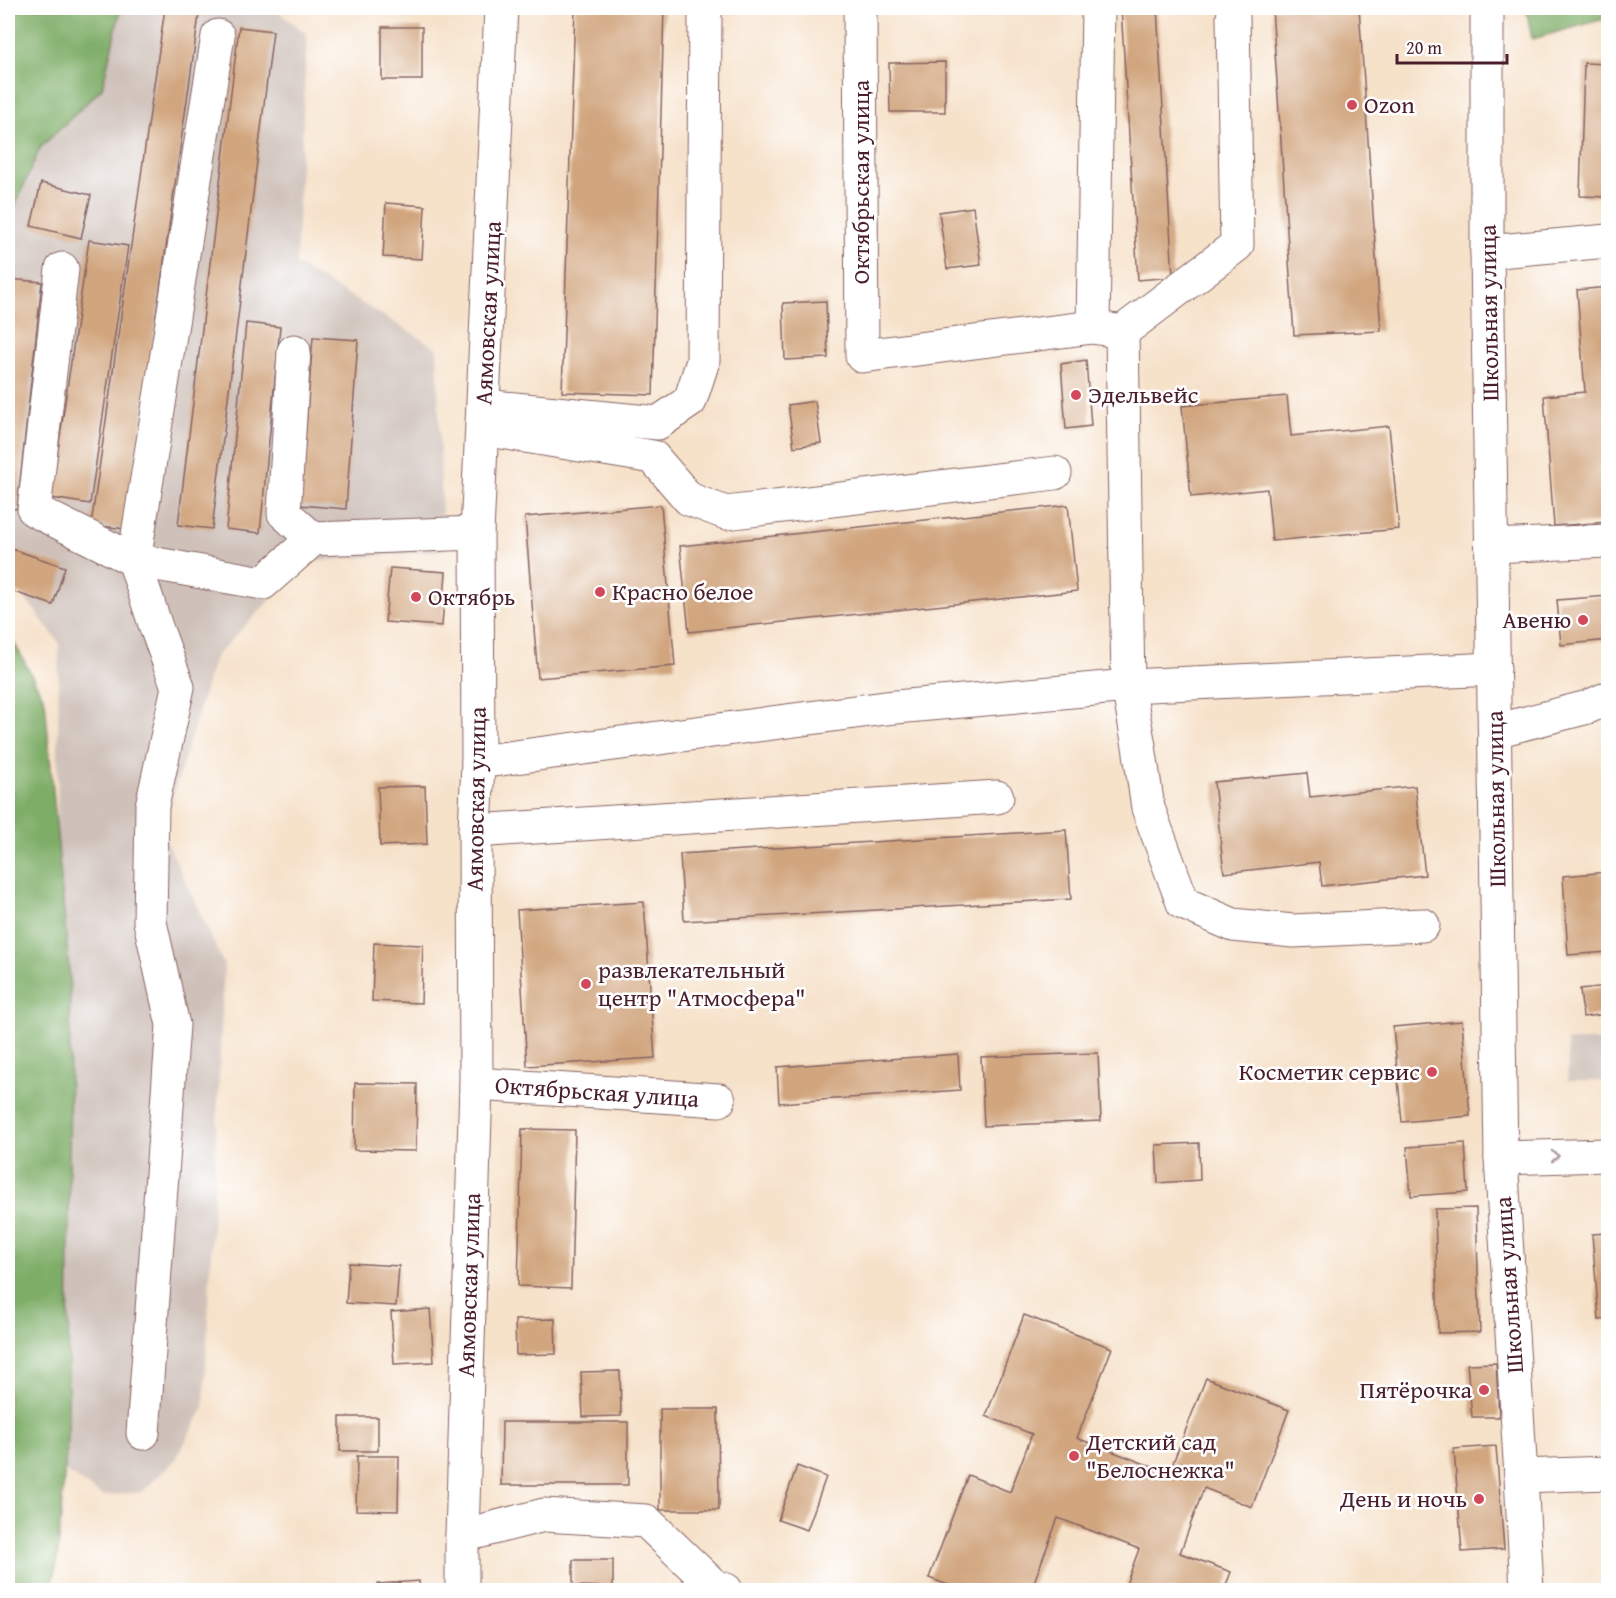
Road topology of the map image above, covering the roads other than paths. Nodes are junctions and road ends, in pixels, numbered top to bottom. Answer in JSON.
{"nodes":[{"id":1,"x":501,"y":8,"type":"edge"},
{"id":2,"x":705,"y":8,"type":"edge"},
{"id":3,"x":860,"y":8,"type":"edge"},
{"id":4,"x":1098,"y":8,"type":"edge"},
{"id":5,"x":1487,"y":8,"type":"edge"},
{"id":6,"x":1233,"y":17,"type":"dead end"},
{"id":7,"x":218,"y":36,"type":"dead end"},
{"id":8,"x":1608,"y":241,"type":"edge"},
{"id":9,"x":1487,"y":252,"type":"junction"},
{"id":10,"x":63,"y":269,"type":"dead end"},
{"id":11,"x":1108,"y":329,"type":"junction"},
{"id":12,"x":294,"y":351,"type":"dead end"},
{"id":13,"x":483,"y":417,"type":"junction"},
{"id":14,"x":1055,"y":473,"type":"dead end"},
{"id":15,"x":477,"y":533,"type":"junction"},
{"id":16,"x":313,"y":539,"type":"junction"},
{"id":17,"x":1608,"y":541,"type":"edge"},
{"id":18,"x":1492,"y":546,"type":"junction"},
{"id":19,"x":134,"y":561,"type":"junction"},
{"id":20,"x":1494,"y":669,"type":"junction"},
{"id":21,"x":1128,"y":686,"type":"junction"},
{"id":22,"x":1608,"y":698,"type":"edge"},
{"id":23,"x":1495,"y":731,"type":"junction"},
{"id":24,"x":478,"y":762,"type":"junction"},
{"id":25,"x":997,"y":797,"type":"dead end"},
{"id":26,"x":475,"y":831,"type":"junction"},
{"id":27,"x":1423,"y":925,"type":"dead end"},
{"id":28,"x":476,"y":1084,"type":"junction"},
{"id":29,"x":719,"y":1100,"type":"dead end"},
{"id":30,"x":1608,"y":1155,"type":"edge"},
{"id":31,"x":1501,"y":1158,"type":"junction"},
{"id":32,"x":142,"y":1433,"type":"dead end"},
{"id":33,"x":1608,"y":1473,"type":"edge"},
{"id":34,"x":1521,"y":1476,"type":"junction"},
{"id":35,"x":462,"y":1536,"type":"junction"},
{"id":36,"x":462,"y":1590,"type":"edge"},
{"id":37,"x":726,"y":1590,"type":"edge"},
{"id":38,"x":1527,"y":1590,"type":"edge"}],
"edges":[{"from":1,"to":13,"type":"street","name":"Аямовская улица"},
{"from":2,"to":13,"type":"street"},
{"from":3,"to":11,"type":"street","name":"Октябрьская улица"},
{"from":4,"to":11,"type":"street"},
{"from":5,"to":9,"type":"street","name":"Школьная улица"},
{"from":6,"to":11,"type":"street"},
{"from":7,"to":19,"type":"street"},
{"from":8,"to":9,"type":"street"},
{"from":9,"to":18,"type":"street","name":"Школьная улица"},
{"from":10,"to":19,"type":"street"},
{"from":11,"to":21,"type":"street"},
{"from":12,"to":16,"type":"street"},
{"from":13,"to":14,"type":"street"},
{"from":13,"to":15,"type":"street","name":"Аямовская улица"},
{"from":15,"to":16,"type":"street"},
{"from":15,"to":24,"type":"street","name":"Аямовская улица"},
{"from":16,"to":19,"type":"street"},
{"from":17,"to":18,"type":"street"},
{"from":18,"to":20,"type":"street","name":"Школьная улица"},
{"from":19,"to":32,"type":"street"},
{"from":20,"to":21,"type":"street"},
{"from":20,"to":23,"type":"street","name":"Школьная улица"},
{"from":21,"to":24,"type":"street"},
{"from":21,"to":27,"type":"street"},
{"from":22,"to":23,"type":"street"},
{"from":23,"to":31,"type":"street","name":"Школьная улица"},
{"from":24,"to":26,"type":"street","name":"Аямовская улица"},
{"from":25,"to":26,"type":"street"},
{"from":26,"to":28,"type":"street","name":"Аямовская улица"},
{"from":28,"to":29,"type":"street","name":"Октябрьская улица"},
{"from":28,"to":35,"type":"street","name":"Аямовская улица"},
{"from":31,"to":30,"type":"street","one_way":true},
{"from":31,"to":34,"type":"street","name":"Школьная улица"},
{"from":33,"to":34,"type":"street"},
{"from":34,"to":38,"type":"street","name":"Школьная улица"},
{"from":35,"to":36,"type":"street","name":"Аямовская улица"},
{"from":35,"to":37,"type":"street"}]}
